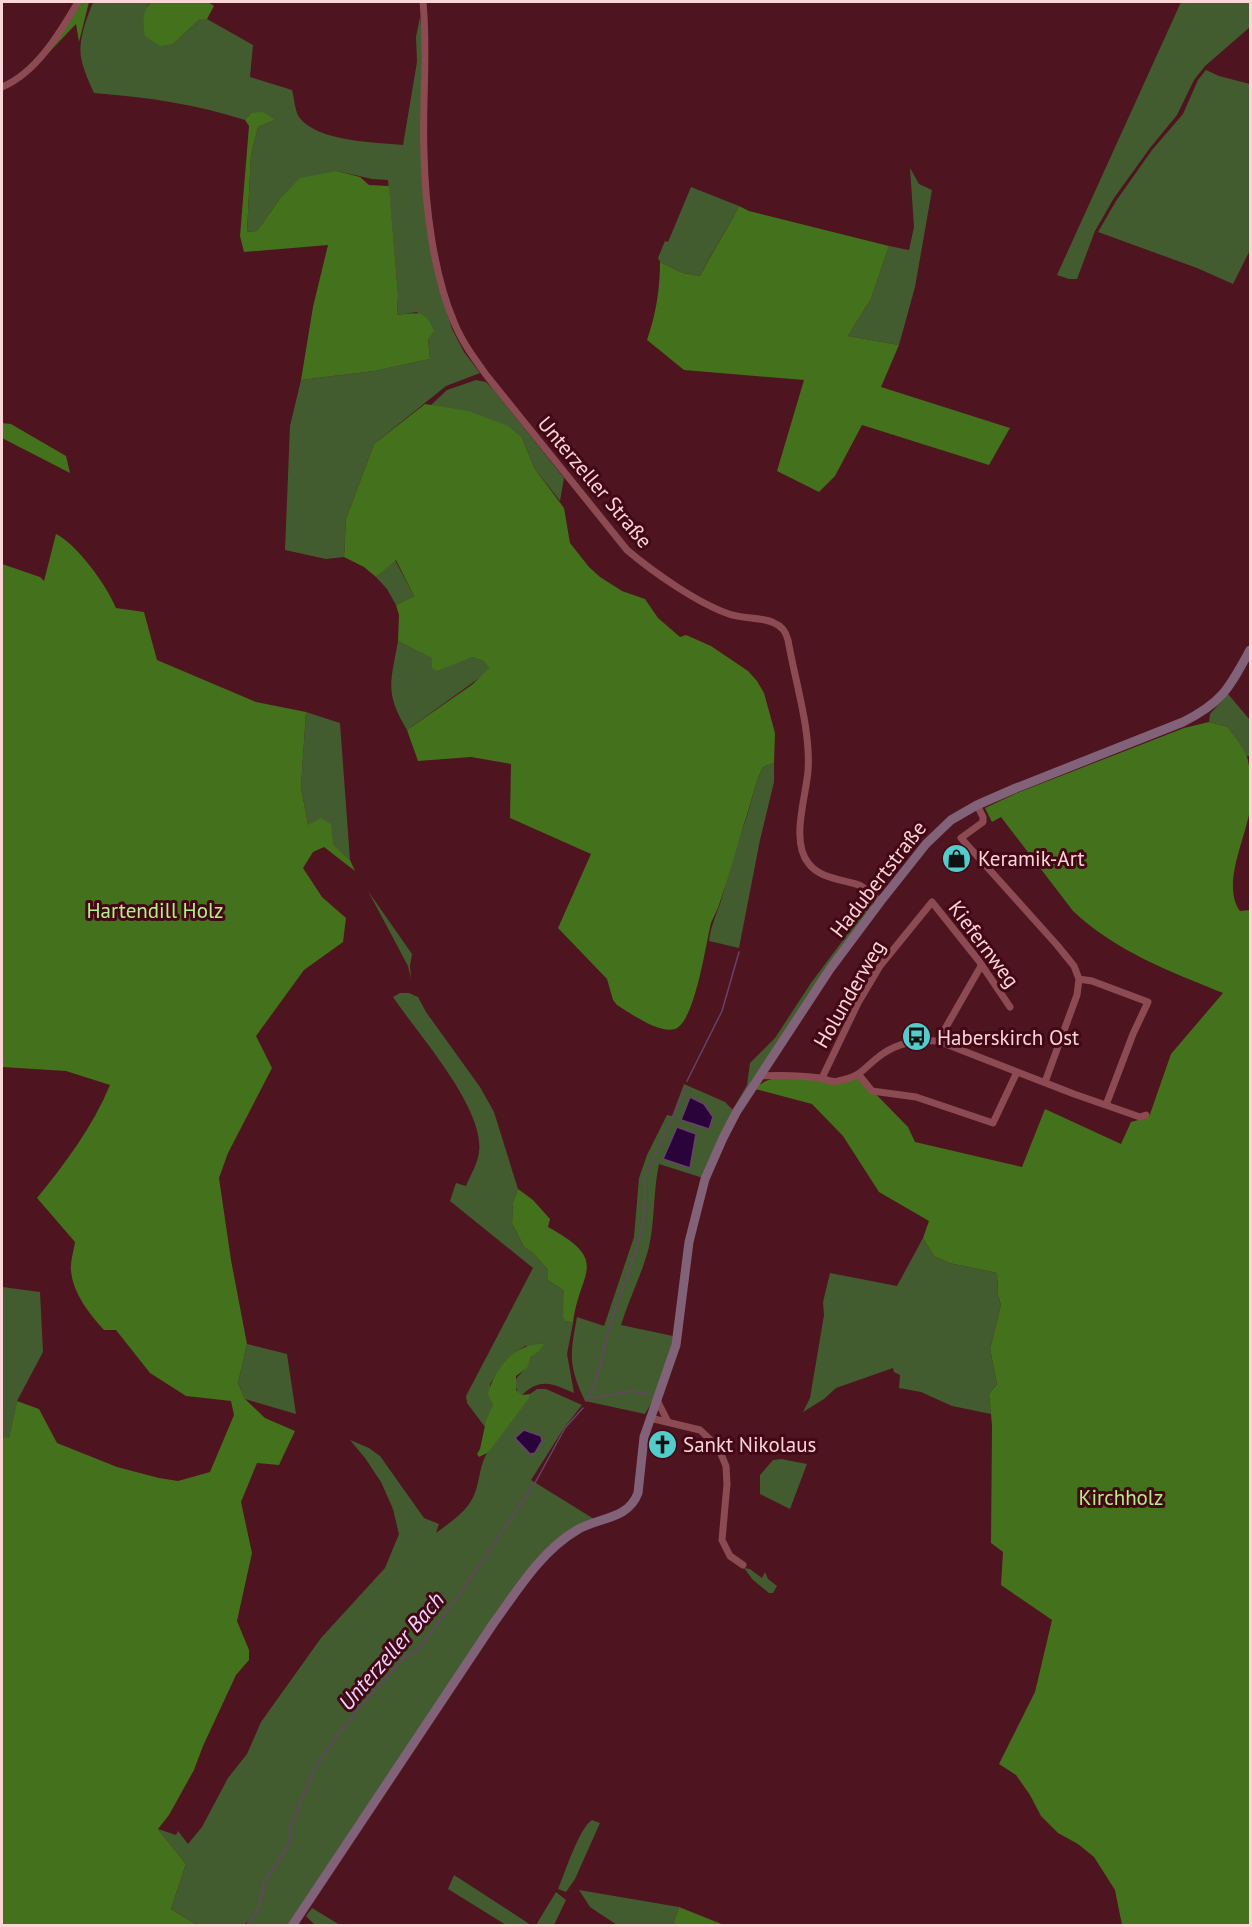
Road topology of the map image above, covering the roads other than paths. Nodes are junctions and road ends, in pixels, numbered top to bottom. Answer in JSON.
{"nodes":[{"id":1,"x":78,"y":2,"type":"edge"},
{"id":2,"x":423,"y":2,"type":"edge"},
{"id":3,"x":2,"y":87,"type":"edge"},
{"id":4,"x":1251,"y":650,"type":"edge"},
{"id":5,"x":977,"y":805,"type":"junction"},
{"id":6,"x":880,"y":902,"type":"junction"},
{"id":7,"x":932,"y":902,"type":"joint"},
{"id":8,"x":981,"y":966,"type":"junction"},
{"id":9,"x":1079,"y":979,"type":"junction"},
{"id":10,"x":1010,"y":1007,"type":"dead end"},
{"id":11,"x":938,"y":1041,"type":"junction"},
{"id":12,"x":1017,"y":1072,"type":"junction"},
{"id":13,"x":859,"y":1075,"type":"junction"},
{"id":14,"x":759,"y":1076,"type":"junction"},
{"id":15,"x":822,"y":1078,"type":"junction"},
{"id":16,"x":1045,"y":1083,"type":"junction"},
{"id":17,"x":1106,"y":1105,"type":"junction"},
{"id":18,"x":1146,"y":1115,"type":"dead end"},
{"id":19,"x":657,"y":1400,"type":"junction"},
{"id":20,"x":650,"y":1418,"type":"junction"},
{"id":21,"x":668,"y":1422,"type":"junction"},
{"id":22,"x":743,"y":1565,"type":"dead end"},
{"id":23,"x":292,"y":1926,"type":"edge"}],
"edges":[{"from":1,"to":3,"type":"street"},
{"from":2,"to":6,"type":"street","name":"Unterzeller Straße"},
{"from":4,"to":5,"type":"street","name":"Hadubertstraße"},
{"from":5,"to":6,"type":"street","name":"Hadubertstraße"},
{"from":5,"to":9,"type":"street"},
{"from":6,"to":14,"type":"street","name":"Hadubertstraße"},
{"from":7,"to":8,"type":"street","name":"Kiefernweg"},
{"from":7,"to":15,"type":"street","name":"Holunderweg"},
{"from":8,"to":10,"type":"street","name":"Kiefernweg"},
{"from":8,"to":11,"type":"street"},
{"from":9,"to":16,"type":"street"},
{"from":9,"to":17,"type":"street"},
{"from":11,"to":12,"type":"street"},
{"from":11,"to":13,"type":"street"},
{"from":12,"to":13,"type":"street"},
{"from":12,"to":16,"type":"street"},
{"from":13,"to":15,"type":"street"},
{"from":14,"to":15,"type":"street"},
{"from":14,"to":19,"type":"street","name":"Hadubertstraße"},
{"from":16,"to":17,"type":"street"},
{"from":17,"to":18,"type":"street"},
{"from":19,"to":20,"type":"street","name":"Hadubertstraße"},
{"from":19,"to":21,"type":"street"},
{"from":20,"to":21,"type":"street"},
{"from":20,"to":23,"type":"street","name":"Hadubertstraße"},
{"from":21,"to":22,"type":"street"}]}
